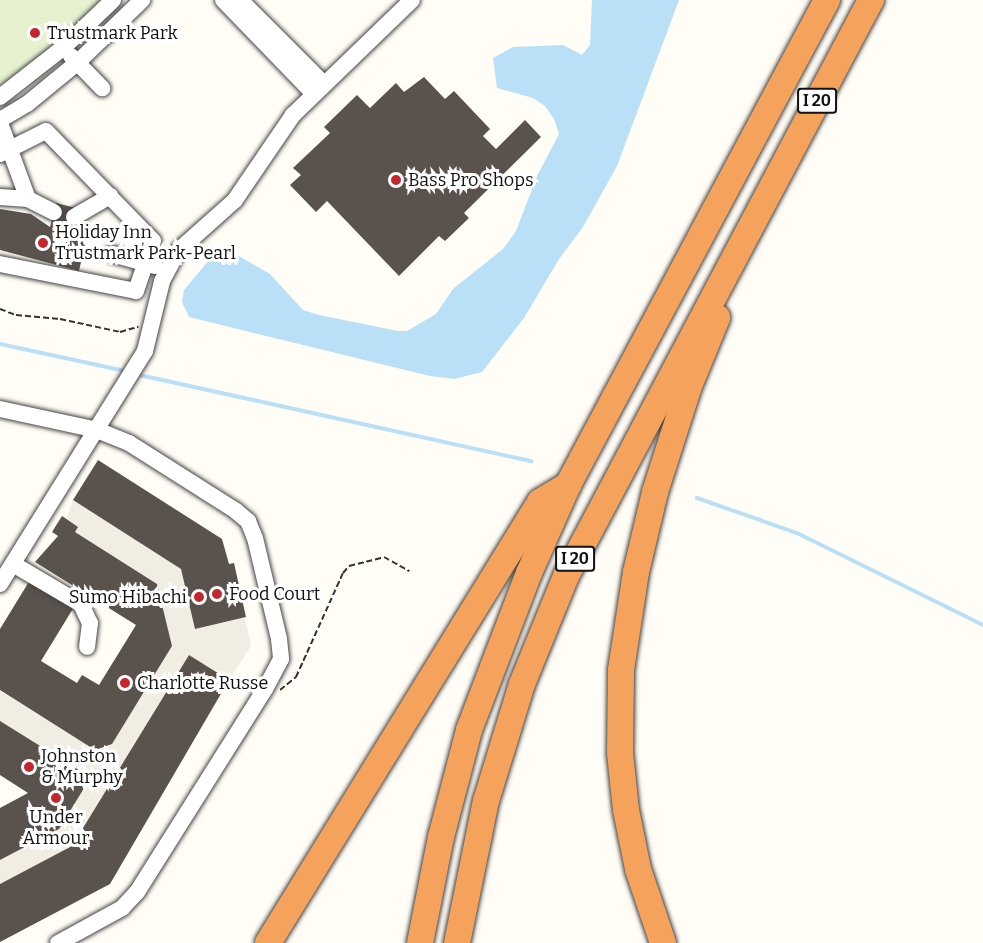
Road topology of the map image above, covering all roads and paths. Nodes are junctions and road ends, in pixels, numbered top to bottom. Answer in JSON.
{"nodes":[{"id":1,"x":112,"y":0,"type":"edge"},
{"id":2,"x":142,"y":0,"type":"edge"},
{"id":3,"x":223,"y":0,"type":"edge"},
{"id":4,"x":240,"y":0,"type":"edge"},
{"id":5,"x":412,"y":0,"type":"edge"},
{"id":6,"x":827,"y":0,"type":"edge"},
{"id":7,"x":871,"y":0,"type":"edge"},
{"id":8,"x":64,"y":47,"type":"junction"},
{"id":9,"x":77,"y":63,"type":"junction"},
{"id":10,"x":102,"y":88,"type":"dead end"},
{"id":11,"x":319,"y":89,"type":"junction"},
{"id":12,"x":0,"y":97,"type":"edge"},
{"id":13,"x":0,"y":121,"type":"edge"},
{"id":14,"x":6,"y":152,"type":"edge"},
{"id":15,"x":110,"y":196,"type":"junction"},
{"id":16,"x":0,"y":197,"type":"edge"},
{"id":17,"x":28,"y":199,"type":"junction"},
{"id":18,"x":763,"y":201,"type":"junction"},
{"id":19,"x":54,"y":212,"type":"dead end"},
{"id":20,"x":74,"y":217,"type":"dead end"},
{"id":21,"x":112,"y":254,"type":"dead end"},
{"id":22,"x":146,"y":262,"type":"junction"},
{"id":23,"x":0,"y":264,"type":"edge"},
{"id":24,"x":166,"y":270,"type":"junction"},
{"id":25,"x":0,"y":309,"type":"edge"},
{"id":26,"x":152,"y":324,"type":"junction"},
{"id":27,"x":0,"y":409,"type":"edge"},
{"id":28,"x":97,"y":430,"type":"junction"},
{"id":29,"x":568,"y":485,"type":"junction"},
{"id":30,"x":13,"y":564,"type":"junction"},
{"id":31,"x":409,"y":571,"type":"dead end"},
{"id":32,"x":0,"y":584,"type":"edge"},
{"id":33,"x":87,"y":647,"type":"dead end"},
{"id":34,"x":265,"y":689,"type":"junction"},
{"id":35,"x":58,"y":943,"type":"edge"},
{"id":36,"x":268,"y":943,"type":"edge"},
{"id":37,"x":420,"y":943,"type":"edge"},
{"id":38,"x":457,"y":943,"type":"edge"},
{"id":39,"x":663,"y":943,"type":"edge"}],
"edges":[{"from":1,"to":8,"type":"street"},
{"from":2,"to":9,"type":"street"},
{"from":3,"to":11,"type":"street"},
{"from":4,"to":11,"type":"street"},
{"from":5,"to":11,"type":"street"},
{"from":6,"to":29,"type":"highway","number":"I 20"},
{"from":7,"to":18,"type":"highway","number":"I 20"},
{"from":8,"to":9,"type":"street"},
{"from":8,"to":12,"type":"street"},
{"from":9,"to":10,"type":"street"},
{"from":9,"to":13,"type":"street"},
{"from":11,"to":24,"type":"street"},
{"from":13,"to":14,"type":"street"},
{"from":14,"to":15,"type":"street"},
{"from":14,"to":17,"type":"street"},
{"from":15,"to":20,"type":"street"},
{"from":15,"to":22,"type":"street"},
{"from":16,"to":17,"type":"street"},
{"from":17,"to":19,"type":"street"},
{"from":18,"to":38,"type":"highway","number":"I 20"},
{"from":18,"to":39,"type":"highway"},
{"from":21,"to":22,"type":"street"},
{"from":22,"to":23,"type":"street"},
{"from":22,"to":24,"type":"street"},
{"from":24,"to":26,"type":"street"},
{"from":25,"to":26,"type":"path"},
{"from":26,"to":28,"type":"street"},
{"from":27,"to":28,"type":"street"},
{"from":28,"to":30,"type":"street"},
{"from":28,"to":34,"type":"street"},
{"from":29,"to":36,"type":"highway"},
{"from":29,"to":37,"type":"highway","number":"I 20"},
{"from":30,"to":32,"type":"street"},
{"from":30,"to":33,"type":"street"},
{"from":31,"to":34,"type":"path"},
{"from":34,"to":35,"type":"street"}]}
